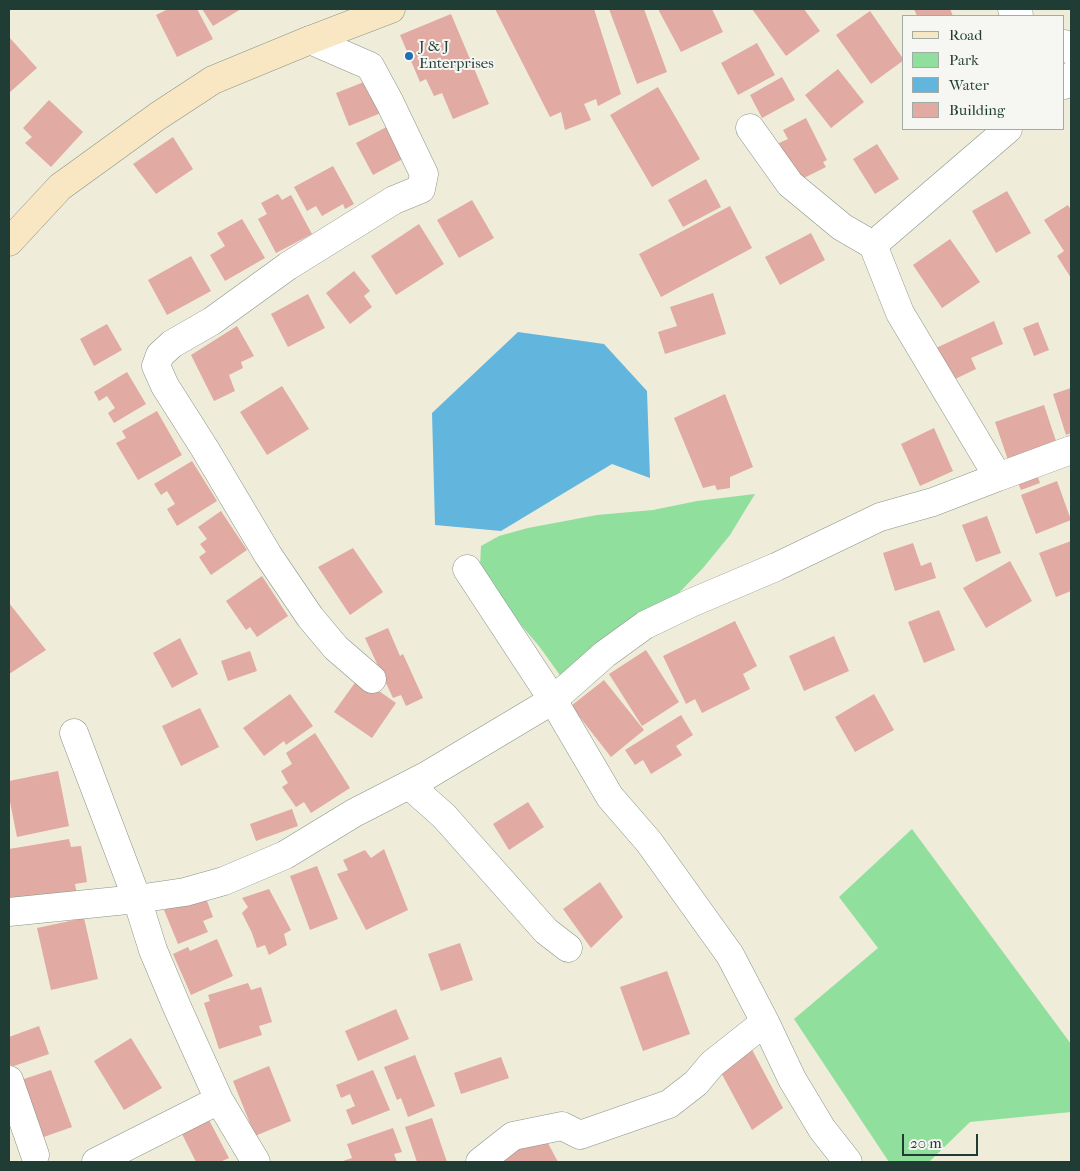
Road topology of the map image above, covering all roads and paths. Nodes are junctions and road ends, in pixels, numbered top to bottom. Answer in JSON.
{"nodes":[{"id":1,"x":391,"y":9,"type":"edge"},
{"id":2,"x":310,"y":40,"type":"junction"},
{"id":3,"x":750,"y":128,"type":"dead end"},
{"id":4,"x":1007,"y":130,"type":"edge"},
{"id":5,"x":9,"y":242,"type":"edge"},
{"id":6,"x":873,"y":244,"type":"junction"},
{"id":7,"x":1071,"y":450,"type":"edge"},
{"id":8,"x":998,"y":477,"type":"junction"},
{"id":9,"x":467,"y":569,"type":"dead end"},
{"id":10,"x":372,"y":679,"type":"dead end"},
{"id":11,"x":553,"y":700,"type":"junction"},
{"id":12,"x":74,"y":733,"type":"dead end"},
{"id":13,"x":409,"y":785,"type":"junction"},
{"id":14,"x":137,"y":899,"type":"junction"},
{"id":15,"x":9,"y":912,"type":"edge"},
{"id":16,"x":568,"y":948,"type":"dead end"},
{"id":17,"x":765,"y":1022,"type":"junction"},
{"id":18,"x":9,"y":1080,"type":"edge"},
{"id":19,"x":219,"y":1100,"type":"junction"},
{"id":20,"x":35,"y":1155,"type":"dead end"},
{"id":21,"x":96,"y":1162,"type":"edge"},
{"id":22,"x":256,"y":1162,"type":"edge"},
{"id":23,"x":480,"y":1162,"type":"edge"},
{"id":24,"x":848,"y":1162,"type":"edge"}],
"edges":[{"from":1,"to":2,"type":"main road"},
{"from":2,"to":5,"type":"main road"},
{"from":2,"to":10,"type":"street"},
{"from":3,"to":6,"type":"street"},
{"from":4,"to":6,"type":"street"},
{"from":6,"to":8,"type":"street"},
{"from":7,"to":8,"type":"street"},
{"from":8,"to":11,"type":"street"},
{"from":9,"to":11,"type":"street"},
{"from":11,"to":13,"type":"street"},
{"from":11,"to":17,"type":"street"},
{"from":12,"to":14,"type":"street"},
{"from":13,"to":14,"type":"street"},
{"from":13,"to":16,"type":"street"},
{"from":14,"to":15,"type":"street"},
{"from":14,"to":19,"type":"street"},
{"from":17,"to":23,"type":"street"},
{"from":17,"to":24,"type":"street"},
{"from":18,"to":20,"type":"street"},
{"from":19,"to":21,"type":"street"},
{"from":19,"to":22,"type":"street"}]}
